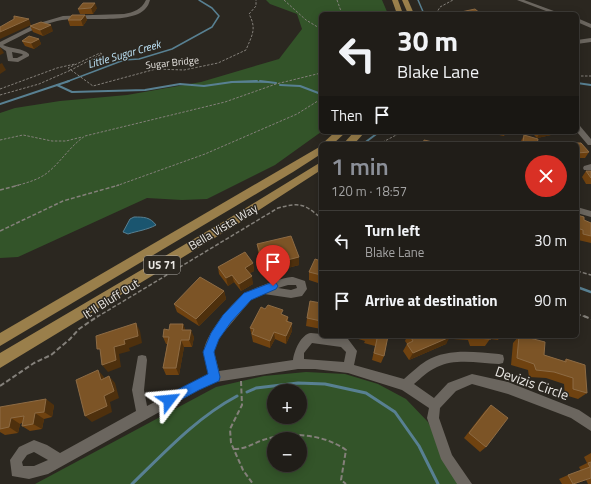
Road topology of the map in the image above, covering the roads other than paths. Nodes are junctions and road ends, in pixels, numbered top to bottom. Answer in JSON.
{"nodes":[{"id":1,"x":148,"y":0,"type":"edge"},
{"id":2,"x":395,"y":0,"type":"edge"},
{"id":3,"x":405,"y":0,"type":"edge"},
{"id":4,"x":519,"y":0,"type":"edge"},
{"id":5,"x":399,"y":12,"type":"edge"},
{"id":6,"x":410,"y":12,"type":"edge"},
{"id":7,"x":553,"y":12,"type":"edge"},
{"id":8,"x":579,"y":21,"type":"edge"},
{"id":9,"x":591,"y":26,"type":"edge"},
{"id":10,"x":591,"y":40,"type":"edge"},
{"id":11,"x":579,"y":42,"type":"edge"},
{"id":12,"x":0,"y":45,"type":"edge"},
{"id":13,"x":9,"y":50,"type":"dead end"},
{"id":14,"x":579,"y":130,"type":"edge"},
{"id":15,"x":340,"y":134,"type":"edge"},
{"id":16,"x":358,"y":134,"type":"edge"},
{"id":17,"x":330,"y":142,"type":"edge"},
{"id":18,"x":350,"y":142,"type":"edge"},
{"id":19,"x":591,"y":143,"type":"edge"},
{"id":20,"x":319,"y":149,"type":"edge"},
{"id":21,"x":319,"y":166,"type":"edge"},
{"id":22,"x":579,"y":211,"type":"edge"},
{"id":23,"x":591,"y":214,"type":"edge"},
{"id":24,"x":264,"y":290,"type":"dead end"},
{"id":25,"x":0,"y":340,"type":"edge"},
{"id":26,"x":498,"y":359,"type":"dead end"},
{"id":27,"x":142,"y":360,"type":"dead end"},
{"id":28,"x":0,"y":361,"type":"edge"},
{"id":29,"x":298,"y":364,"type":"junction"},
{"id":30,"x":348,"y":368,"type":"junction"},
{"id":31,"x":215,"y":377,"type":"junction"},
{"id":32,"x":405,"y":385,"type":"junction"},
{"id":33,"x":436,"y":405,"type":"junction"},
{"id":34,"x":143,"y":415,"type":"junction"},
{"id":35,"x":591,"y":425,"type":"edge"},
{"id":36,"x":59,"y":460,"type":"dead end"},
{"id":37,"x":465,"y":484,"type":"edge"}],
"edges":[{"from":1,"to":12,"type":"street"},
{"from":2,"to":5,"type":"main road"},
{"from":3,"to":6,"type":"main road"},
{"from":4,"to":7,"type":"street"},
{"from":8,"to":9,"type":"street"},
{"from":10,"to":11,"type":"street"},
{"from":12,"to":13,"type":"street"},
{"from":14,"to":19,"type":"street"},
{"from":15,"to":17,"type":"main road"},
{"from":16,"to":18,"type":"main road"},
{"from":20,"to":25,"type":"main road","name":"Bella Vista Way","number":"US 71"},
{"from":21,"to":28,"type":"main road","name":"Bella Vista Way","number":"US 71"},
{"from":22,"to":23,"type":"street"},
{"from":24,"to":31,"type":"street"},
{"from":26,"to":32,"type":"street"},
{"from":27,"to":34,"type":"street"},
{"from":29,"to":30,"type":"street"},
{"from":29,"to":30,"type":"street"},
{"from":29,"to":31,"type":"street"},
{"from":30,"to":32,"type":"street"},
{"from":31,"to":34,"type":"street"},
{"from":32,"to":33,"type":"street"},
{"from":33,"to":35,"type":"street","name":"Devizis Circle"},
{"from":33,"to":37,"type":"street"},
{"from":34,"to":36,"type":"street"}]}
